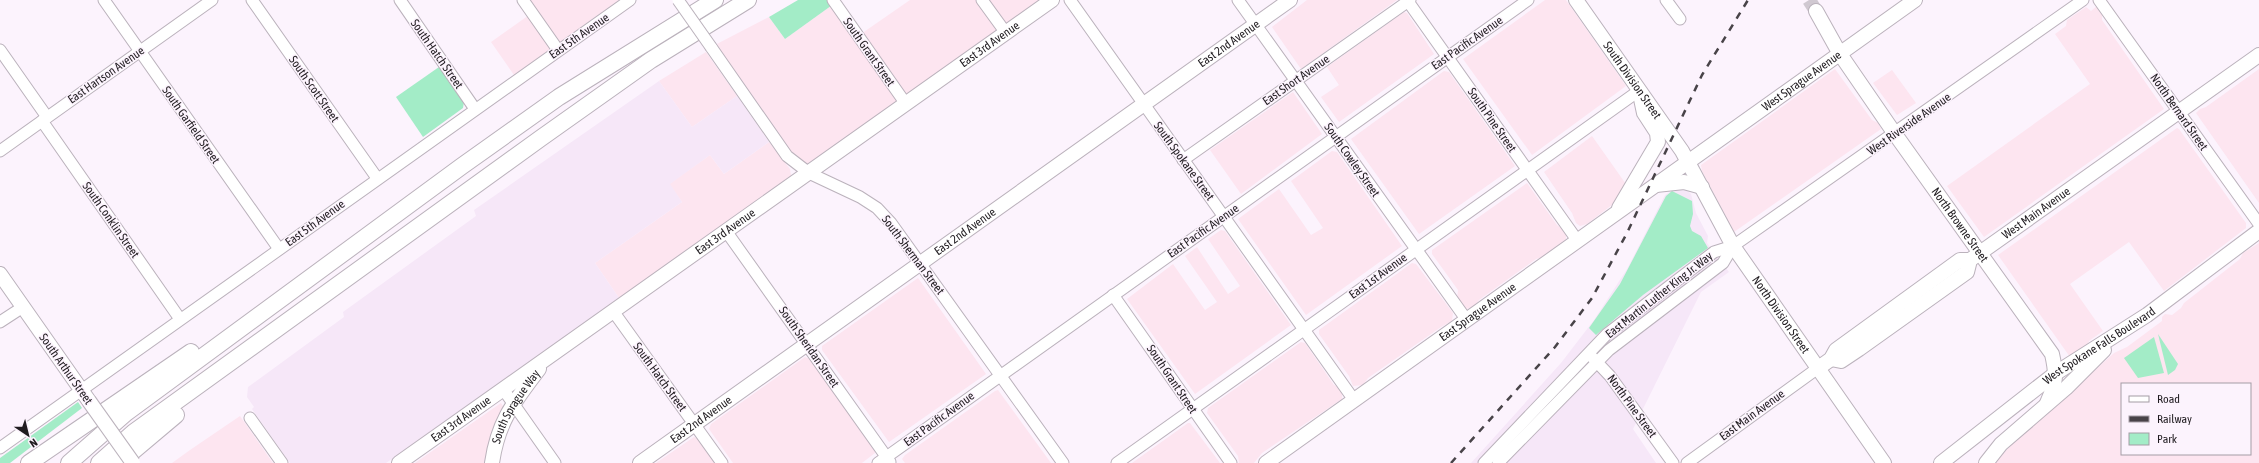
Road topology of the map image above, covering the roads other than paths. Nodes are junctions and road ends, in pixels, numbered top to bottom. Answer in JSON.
{"nodes":[{"id":1,"x":104,"y":0,"type":"edge"},
{"id":2,"x":212,"y":0,"type":"edge"},
{"id":3,"x":252,"y":0,"type":"edge"},
{"id":4,"x":400,"y":0,"type":"edge"},
{"id":5,"x":523,"y":0,"type":"edge"},
{"id":6,"x":630,"y":0,"type":"edge"},
{"id":7,"x":678,"y":0,"type":"edge"},
{"id":8,"x":715,"y":0,"type":"edge"},
{"id":9,"x":748,"y":0,"type":"edge"},
{"id":10,"x":833,"y":0,"type":"edge"},
{"id":11,"x":982,"y":0,"type":"edge"},
{"id":12,"x":1052,"y":0,"type":"edge"},
{"id":13,"x":1070,"y":0,"type":"edge"},
{"id":14,"x":1238,"y":0,"type":"edge"},
{"id":15,"x":1290,"y":0,"type":"edge"},
{"id":16,"x":1409,"y":0,"type":"edge"},
{"id":17,"x":1528,"y":0,"type":"edge"},
{"id":18,"x":1576,"y":0,"type":"edge"},
{"id":19,"x":1666,"y":0,"type":"edge"},
{"id":20,"x":1915,"y":0,"type":"edge"},
{"id":21,"x":2083,"y":0,"type":"edge"},
{"id":22,"x":2099,"y":0,"type":"edge"},
{"id":23,"x":1816,"y":11,"type":"tunnel mouth"},
{"id":24,"x":1680,"y":19,"type":"dead end"},
{"id":25,"x":1256,"y":25,"type":"junction"},
{"id":26,"x":1006,"y":33,"type":"junction"},
{"id":27,"x":0,"y":50,"type":"edge"},
{"id":28,"x":558,"y":50,"type":"junction"},
{"id":29,"x":140,"y":52,"type":"junction"},
{"id":30,"x":1840,"y":54,"type":"junction"},
{"id":31,"x":2259,"y":55,"type":"edge"},
{"id":32,"x":1448,"y":56,"type":"junction"},
{"id":33,"x":1295,"y":81,"type":"junction"},
{"id":34,"x":1640,"y":90,"type":"junction"},
{"id":35,"x":906,"y":104,"type":"junction"},
{"id":36,"x":1143,"y":105,"type":"junction"},
{"id":37,"x":475,"y":109,"type":"junction"},
{"id":38,"x":2179,"y":112,"type":"junction"},
{"id":39,"x":45,"y":119,"type":"junction"},
{"id":40,"x":1895,"y":134,"type":"junction"},
{"id":41,"x":1335,"y":136,"type":"junction"},
{"id":42,"x":0,"y":150,"type":"edge"},
{"id":43,"x":1183,"y":160,"type":"junction"},
{"id":44,"x":1688,"y":160,"type":"junction"},
{"id":45,"x":1527,"y":170,"type":"junction"},
{"id":46,"x":809,"y":173,"type":"junction"},
{"id":47,"x":377,"y":178,"type":"junction"},
{"id":48,"x":1652,"y":186,"type":"junction"},
{"id":49,"x":1702,"y":188,"type":"junction"},
{"id":50,"x":1616,"y":213,"type":"junction"},
{"id":51,"x":1224,"y":217,"type":"junction"},
{"id":52,"x":2259,"y":224,"type":"edge"},
{"id":53,"x":380,"y":225,"type":"junction"},
{"id":54,"x":726,"y":231,"type":"junction"},
{"id":55,"x":2259,"y":231,"type":"edge"},
{"id":56,"x":1577,"y":240,"type":"junction"},
{"id":57,"x":396,"y":241,"type":"junction"},
{"id":58,"x":1733,"y":246,"type":"junction"},
{"id":59,"x":279,"y":249,"type":"junction"},
{"id":60,"x":1416,"y":250,"type":"junction"},
{"id":61,"x":1975,"y":257,"type":"junction"},
{"id":62,"x":921,"y":264,"type":"junction"},
{"id":63,"x":0,"y":274,"type":"edge"},
{"id":64,"x":1113,"y":295,"type":"junction"},
{"id":65,"x":23,"y":307,"type":"junction"},
{"id":66,"x":613,"y":311,"type":"junction"},
{"id":67,"x":180,"y":319,"type":"junction"},
{"id":68,"x":1466,"y":319,"type":"junction"},
{"id":69,"x":0,"y":322,"type":"edge"},
{"id":70,"x":1304,"y":329,"type":"junction"},
{"id":71,"x":2120,"y":334,"type":"junction"},
{"id":72,"x":807,"y":344,"type":"junction"},
{"id":73,"x":1587,"y":353,"type":"junction"},
{"id":74,"x":551,"y":355,"type":"junction"},
{"id":75,"x":1597,"y":362,"type":"junction"},
{"id":76,"x":1818,"y":368,"type":"junction"},
{"id":77,"x":2056,"y":372,"type":"junction"},
{"id":78,"x":1000,"y":376,"type":"junction"},
{"id":79,"x":503,"y":389,"type":"junction"},
{"id":80,"x":81,"y":390,"type":"junction"},
{"id":81,"x":1354,"y":400,"type":"junction"},
{"id":82,"x":512,"y":403,"type":"junction"},
{"id":83,"x":2047,"y":403,"type":"junction"},
{"id":84,"x":1192,"y":409,"type":"junction"},
{"id":85,"x":250,"y":418,"type":"dead end"},
{"id":86,"x":694,"y":425,"type":"junction"},
{"id":87,"x":0,"y":448,"type":"edge"},
{"id":88,"x":885,"y":461,"type":"edge"},
{"id":89,"x":29,"y":463,"type":"edge"},
{"id":90,"x":69,"y":463,"type":"edge"},
{"id":91,"x":99,"y":463,"type":"edge"},
{"id":92,"x":119,"y":463,"type":"edge"},
{"id":93,"x":133,"y":463,"type":"edge"},
{"id":94,"x":282,"y":463,"type":"edge"},
{"id":95,"x":399,"y":463,"type":"edge"},
{"id":96,"x":492,"y":463,"type":"edge"},
{"id":97,"x":555,"y":463,"type":"edge"},
{"id":98,"x":640,"y":463,"type":"edge"},
{"id":99,"x":722,"y":463,"type":"edge"},
{"id":100,"x":1063,"y":463,"type":"edge"},
{"id":101,"x":1117,"y":463,"type":"edge"},
{"id":102,"x":1230,"y":463,"type":"edge"},
{"id":103,"x":1266,"y":463,"type":"edge"},
{"id":104,"x":1484,"y":463,"type":"edge"},
{"id":105,"x":1498,"y":463,"type":"edge"},
{"id":106,"x":1673,"y":463,"type":"edge"},
{"id":107,"x":1687,"y":463,"type":"edge"},
{"id":108,"x":1884,"y":463,"type":"edge"},
{"id":109,"x":1941,"y":463,"type":"edge"},
{"id":110,"x":1986,"y":463,"type":"edge"}],
"edges":[{"from":1,"to":29,"type":"street","name":"South Garfield Street"},
{"from":2,"to":29,"type":"street","name":"East Hartson Avenue"},
{"from":3,"to":47,"type":"street","name":"South Scott Street"},
{"from":4,"to":37,"type":"street","name":"South Hatch Street"},
{"from":5,"to":28,"type":"street"},
{"from":6,"to":28,"type":"street","name":"East 5th Avenue"},
{"from":7,"to":46,"type":"street","name":"South Sherman Street","bridge":true},
{"from":8,"to":53,"type":"highway"},
{"from":9,"to":57,"type":"highway"},
{"from":10,"to":35,"type":"street","name":"South Grant Street"},
{"from":11,"to":26,"type":"street"},
{"from":12,"to":26,"type":"main road","name":"East 3rd Avenue"},
{"from":13,"to":36,"type":"street","name":"South Spokane Street"},
{"from":14,"to":25,"type":"street","name":"South Cowley Street"},
{"from":15,"to":25,"type":"main road","name":"East 2nd Avenue"},
{"from":16,"to":32,"type":"street","name":"South Pine Street"},
{"from":16,"to":33,"type":"street","name":"East Short Avenue"},
{"from":17,"to":32,"type":"street","name":"East Pacific Avenue"},
{"from":18,"to":34,"type":"main road","name":"South Division Street"},
{"from":19,"to":24,"type":"street"},
{"from":20,"to":30,"type":"main road","name":"West Sprague Avenue"},
{"from":21,"to":40,"type":"street","name":"West Riverside Avenue"},
{"from":22,"to":38,"type":"street","name":"North Bernard Street"},
{"from":23,"to":30,"type":"main road","name":"North Browne Street"},
{"from":25,"to":33,"type":"street","name":"South Cowley Street"},
{"from":25,"to":36,"type":"main road","name":"East 2nd Avenue"},
{"from":26,"to":35,"type":"main road","name":"East 3rd Avenue"},
{"from":27,"to":39,"type":"street","name":"South Conklin Street"},
{"from":28,"to":37,"type":"street","name":"East 5th Avenue"},
{"from":29,"to":39,"type":"street","name":"East Hartson Avenue"},
{"from":29,"to":59,"type":"street","name":"South Garfield Street"},
{"from":30,"to":40,"type":"main road","name":"North Browne Street"},
{"from":30,"to":44,"type":"main road","name":"West Sprague Avenue"},
{"from":31,"to":38,"type":"main road","name":"West Main Avenue"},
{"from":32,"to":41,"type":"street","name":"East Pacific Avenue"},
{"from":32,"to":45,"type":"street","name":"South Pine Street"},
{"from":33,"to":41,"type":"street","name":"South Cowley Street"},
{"from":33,"to":43,"type":"street","name":"East Short Avenue"},
{"from":34,"to":44,"type":"main road","name":"South Division Street"},
{"from":34,"to":45,"type":"street","name":"East 1st Avenue"},
{"from":34,"to":50,"type":"main road"},
{"from":35,"to":46,"type":"main road","name":"East 3rd Avenue"},
{"from":36,"to":43,"type":"street","name":"South Spokane Street"},
{"from":36,"to":62,"type":"main road","name":"East 2nd Avenue"},
{"from":37,"to":47,"type":"street","name":"East 5th Avenue"},
{"from":38,"to":52,"type":"street","name":"North Bernard Street"},
{"from":38,"to":61,"type":"main road","name":"West Main Avenue"},
{"from":39,"to":42,"type":"street","name":"East Hartson Avenue"},
{"from":39,"to":67,"type":"street","name":"South Conklin Street"},
{"from":40,"to":58,"type":"street","name":"West Riverside Avenue"},
{"from":40,"to":61,"type":"main road","name":"North Browne Street"},
{"from":41,"to":51,"type":"street","name":"East Pacific Avenue"},
{"from":41,"to":60,"type":"street","name":"South Cowley Street"},
{"from":43,"to":51,"type":"street","name":"South Spokane Street"},
{"from":44,"to":48,"type":"main road","name":"East Sprague Avenue"},
{"from":44,"to":49,"type":"main road","name":"North Division Street"},
{"from":45,"to":56,"type":"street","name":"South Pine Street"},
{"from":45,"to":60,"type":"street","name":"East 1st Avenue"},
{"from":46,"to":54,"type":"main road","name":"East 3rd Avenue"},
{"from":46,"to":62,"type":"street","name":"South Sherman Street"},
{"from":47,"to":59,"type":"street","name":"East 5th Avenue"},
{"from":48,"to":49,"type":"main road"},
{"from":48,"to":50,"type":"main road","name":"East Sprague Avenue"},
{"from":49,"to":58,"type":"main road","name":"North Division Street"},
{"from":50,"to":56,"type":"main road","name":"East Sprague Avenue"},
{"from":51,"to":64,"type":"street","name":"East Pacific Avenue"},
{"from":51,"to":70,"type":"street","name":"South Spokane Street"},
{"from":53,"to":89,"type":"highway"},
{"from":53,"to":90,"type":"highway"},
{"from":54,"to":66,"type":"main road","name":"East 3rd Avenue"},
{"from":54,"to":72,"type":"street","name":"South Sheridan Street"},
{"from":55,"to":71,"type":"main road","name":"West Spokane Falls Boulevard"},
{"from":56,"to":68,"type":"main road","name":"East Sprague Avenue"},
{"from":57,"to":91,"type":"highway"},
{"from":57,"to":92,"type":"highway"},
{"from":58,"to":73,"type":"street","name":"East Martin Luther King Jr. Way"},
{"from":58,"to":75,"type":"street","name":"East Martin Luther King Jr. Way"},
{"from":58,"to":76,"type":"main road","name":"North Division Street"},
{"from":59,"to":67,"type":"street","name":"East 5th Avenue"},
{"from":60,"to":68,"type":"street","name":"South Cowley Street"},
{"from":60,"to":70,"type":"street","name":"East 1st Avenue"},
{"from":61,"to":76,"type":"main road","name":"West Main Avenue"},
{"from":61,"to":77,"type":"main road","name":"North Browne Street"},
{"from":62,"to":72,"type":"main road","name":"East 2nd Avenue"},
{"from":62,"to":78,"type":"street","name":"South Sherman Street"},
{"from":63,"to":65,"type":"main road","name":"South Arthur Street"},
{"from":64,"to":78,"type":"street","name":"East Pacific Avenue"},
{"from":64,"to":84,"type":"street","name":"South Grant Street"},
{"from":65,"to":69,"type":"street"},
{"from":65,"to":80,"type":"main road","name":"South Arthur Street"},
{"from":66,"to":74,"type":"main road","name":"East 3rd Avenue"},
{"from":66,"to":86,"type":"street","name":"South Hatch Street"},
{"from":67,"to":80,"type":"street","name":"East 5th Avenue"},
{"from":68,"to":81,"type":"main road","name":"East Sprague Avenue"},
{"from":70,"to":81,"type":"street","name":"South Spokane Street"},
{"from":70,"to":84,"type":"street","name":"East 1st Avenue"},
{"from":71,"to":77,"type":"main road","name":"West Spokane Falls Boulevard"},
{"from":71,"to":83,"type":"main road"},
{"from":72,"to":86,"type":"main road","name":"East 2nd Avenue"},
{"from":72,"to":88,"type":"street","name":"South Sheridan Street"},
{"from":73,"to":75,"type":"street","name":"North Pine Street"},
{"from":73,"to":104,"type":"street","name":"East Martin Luther King Jr. Way"},
{"from":74,"to":79,"type":"main road","name":"East 3rd Avenue"},
{"from":74,"to":82,"type":"main road","name":"South Sprague Way"},
{"from":75,"to":105,"type":"street","name":"East Martin Luther King Jr. Way"},
{"from":75,"to":106,"type":"street","name":"North Pine Street"},
{"from":76,"to":107,"type":"street","name":"East Main Avenue"},
{"from":76,"to":108,"type":"main road","name":"North Division Street"},
{"from":77,"to":83,"type":"main road","name":"North Browne Street"},
{"from":77,"to":109,"type":"main road","name":"West Spokane Falls Boulevard"},
{"from":78,"to":88,"type":"street","name":"East Pacific Avenue"},
{"from":78,"to":100,"type":"street","name":"South Sherman Street"},
{"from":79,"to":82,"type":"street"},
{"from":79,"to":95,"type":"main road","name":"East 3rd Avenue"},
{"from":80,"to":87,"type":"street","name":"East 5th Avenue"},
{"from":80,"to":93,"type":"main road","name":"South Arthur Street","bridge":true},
{"from":81,"to":103,"type":"main road","name":"East Sprague Avenue"},
{"from":82,"to":96,"type":"main road","name":"South Sprague Way"},
{"from":82,"to":97,"type":"street"},
{"from":83,"to":110,"type":"main road"},
{"from":84,"to":101,"type":"street","name":"East 1st Avenue"},
{"from":84,"to":102,"type":"street","name":"South Grant Street"},
{"from":85,"to":94,"type":"street"},
{"from":86,"to":98,"type":"main road","name":"East 2nd Avenue"},
{"from":86,"to":99,"type":"street","name":"South Hatch Street"}]}
